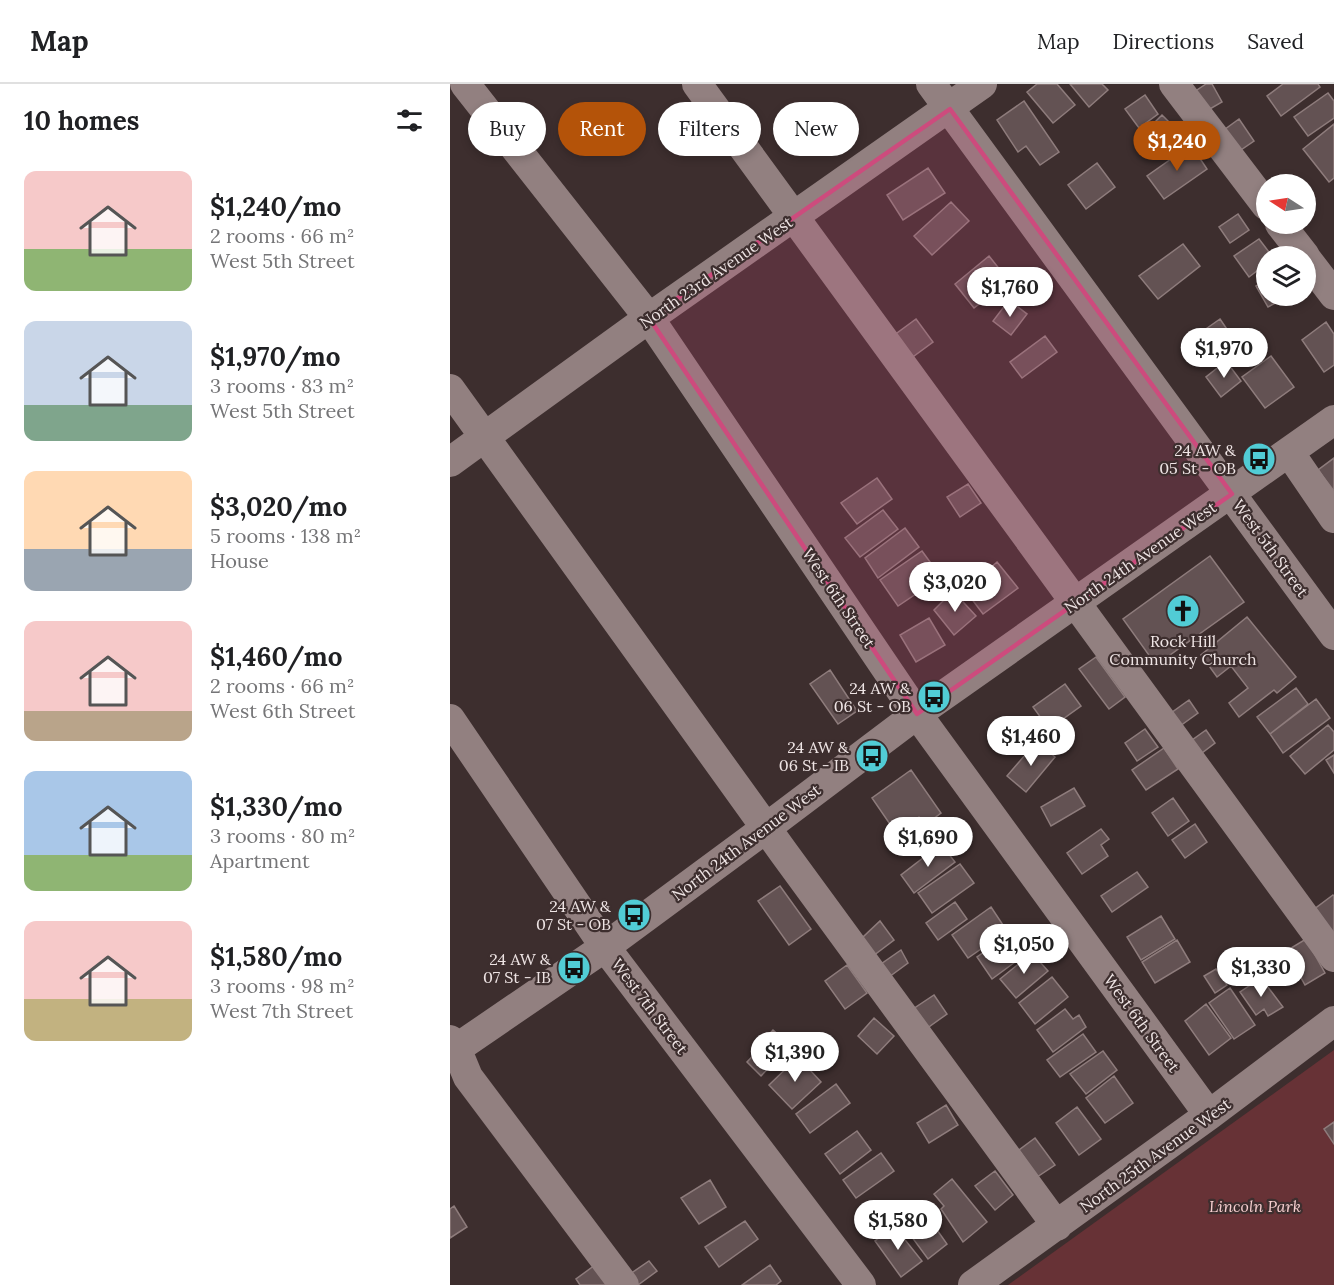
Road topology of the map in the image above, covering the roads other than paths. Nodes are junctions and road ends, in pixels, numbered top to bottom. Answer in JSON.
{"nodes":[{"id":1,"x":465,"y":84,"type":"edge"},
{"id":2,"x":697,"y":84,"type":"edge"},
{"id":3,"x":932,"y":84,"type":"edge"},
{"id":4,"x":982,"y":84,"type":"edge"},
{"id":5,"x":1174,"y":84,"type":"edge"},
{"id":6,"x":950,"y":109,"type":"junction"},
{"id":7,"x":1256,"y":192,"type":"edge"},
{"id":8,"x":794,"y":218,"type":"junction"},
{"id":9,"x":1288,"y":234,"type":"edge"},
{"id":10,"x":1297,"y":246,"type":"edge"},
{"id":11,"x":1316,"y":271,"type":"edge"},
{"id":12,"x":1334,"y":295,"type":"edge"},
{"id":13,"x":649,"y":318,"type":"junction"},
{"id":14,"x":450,"y":388,"type":"edge"},
{"id":15,"x":1334,"y":420,"type":"edge"},
{"id":16,"x":485,"y":436,"type":"junction"},
{"id":17,"x":1289,"y":452,"type":"junction"},
{"id":18,"x":450,"y":462,"type":"edge"},
{"id":19,"x":1232,"y":494,"type":"junction"},
{"id":20,"x":1334,"y":518,"type":"edge"},
{"id":21,"x":1076,"y":601,"type":"junction"},
{"id":22,"x":1334,"y":635,"type":"edge"},
{"id":23,"x":917,"y":714,"type":"junction"},
{"id":24,"x":450,"y":719,"type":"edge"},
{"id":25,"x":766,"y":828,"type":"junction"},
{"id":26,"x":605,"y":947,"type":"junction"},
{"id":27,"x":1334,"y":957,"type":"edge"},
{"id":28,"x":1334,"y":1021,"type":"edge"},
{"id":29,"x":452,"y":1047,"type":"edge"},
{"id":30,"x":1209,"y":1115,"type":"junction"},
{"id":31,"x":1057,"y":1226,"type":"junction"},
{"id":32,"x":624,"y":1285,"type":"edge"},
{"id":33,"x":861,"y":1285,"type":"edge"},
{"id":34,"x":973,"y":1285,"type":"edge"}],
"edges":[{"from":1,"to":13,"type":"street","name":"West 6th Street"},
{"from":2,"to":8,"type":"street"},
{"from":3,"to":6,"type":"street","name":"West 5th Street"},
{"from":4,"to":6,"type":"street","name":"North 23rd Avenue West"},
{"from":5,"to":7,"type":"street"},
{"from":6,"to":8,"type":"street","name":"North 23rd Avenue West"},
{"from":6,"to":19,"type":"street","name":"West 5th Street"},
{"from":8,"to":13,"type":"street","name":"North 23rd Avenue West"},
{"from":8,"to":21,"type":"street"},
{"from":9,"to":10,"type":"street"},
{"from":11,"to":12,"type":"street"},
{"from":13,"to":16,"type":"street","name":"North 23rd Avenue West"},
{"from":13,"to":23,"type":"street","name":"West 6th Street"},
{"from":14,"to":16,"type":"street"},
{"from":15,"to":17,"type":"street","name":"North 24th Avenue West"},
{"from":16,"to":18,"type":"street","name":"North 23rd Avenue West"},
{"from":16,"to":25,"type":"street"},
{"from":17,"to":19,"type":"street","name":"North 24th Avenue West"},
{"from":17,"to":20,"type":"street"},
{"from":19,"to":21,"type":"street","name":"North 24th Avenue West"},
{"from":19,"to":22,"type":"street","name":"West 5th Street"},
{"from":21,"to":23,"type":"street","name":"North 24th Avenue West"},
{"from":21,"to":27,"type":"street"},
{"from":23,"to":25,"type":"street","name":"North 24th Avenue West"},
{"from":23,"to":30,"type":"street","name":"West 6th Street"},
{"from":24,"to":26,"type":"street","name":"West 7th Street"},
{"from":25,"to":26,"type":"street","name":"North 24th Avenue West"},
{"from":25,"to":31,"type":"street"},
{"from":26,"to":29,"type":"street","name":"North 24th Avenue West"},
{"from":26,"to":33,"type":"street","name":"West 7th Street"},
{"from":28,"to":30,"type":"street","name":"North 25th Avenue West"},
{"from":29,"to":32,"type":"street"},
{"from":30,"to":31,"type":"street","name":"North 25th Avenue West"},
{"from":31,"to":34,"type":"street","name":"North 25th Avenue West"}]}
